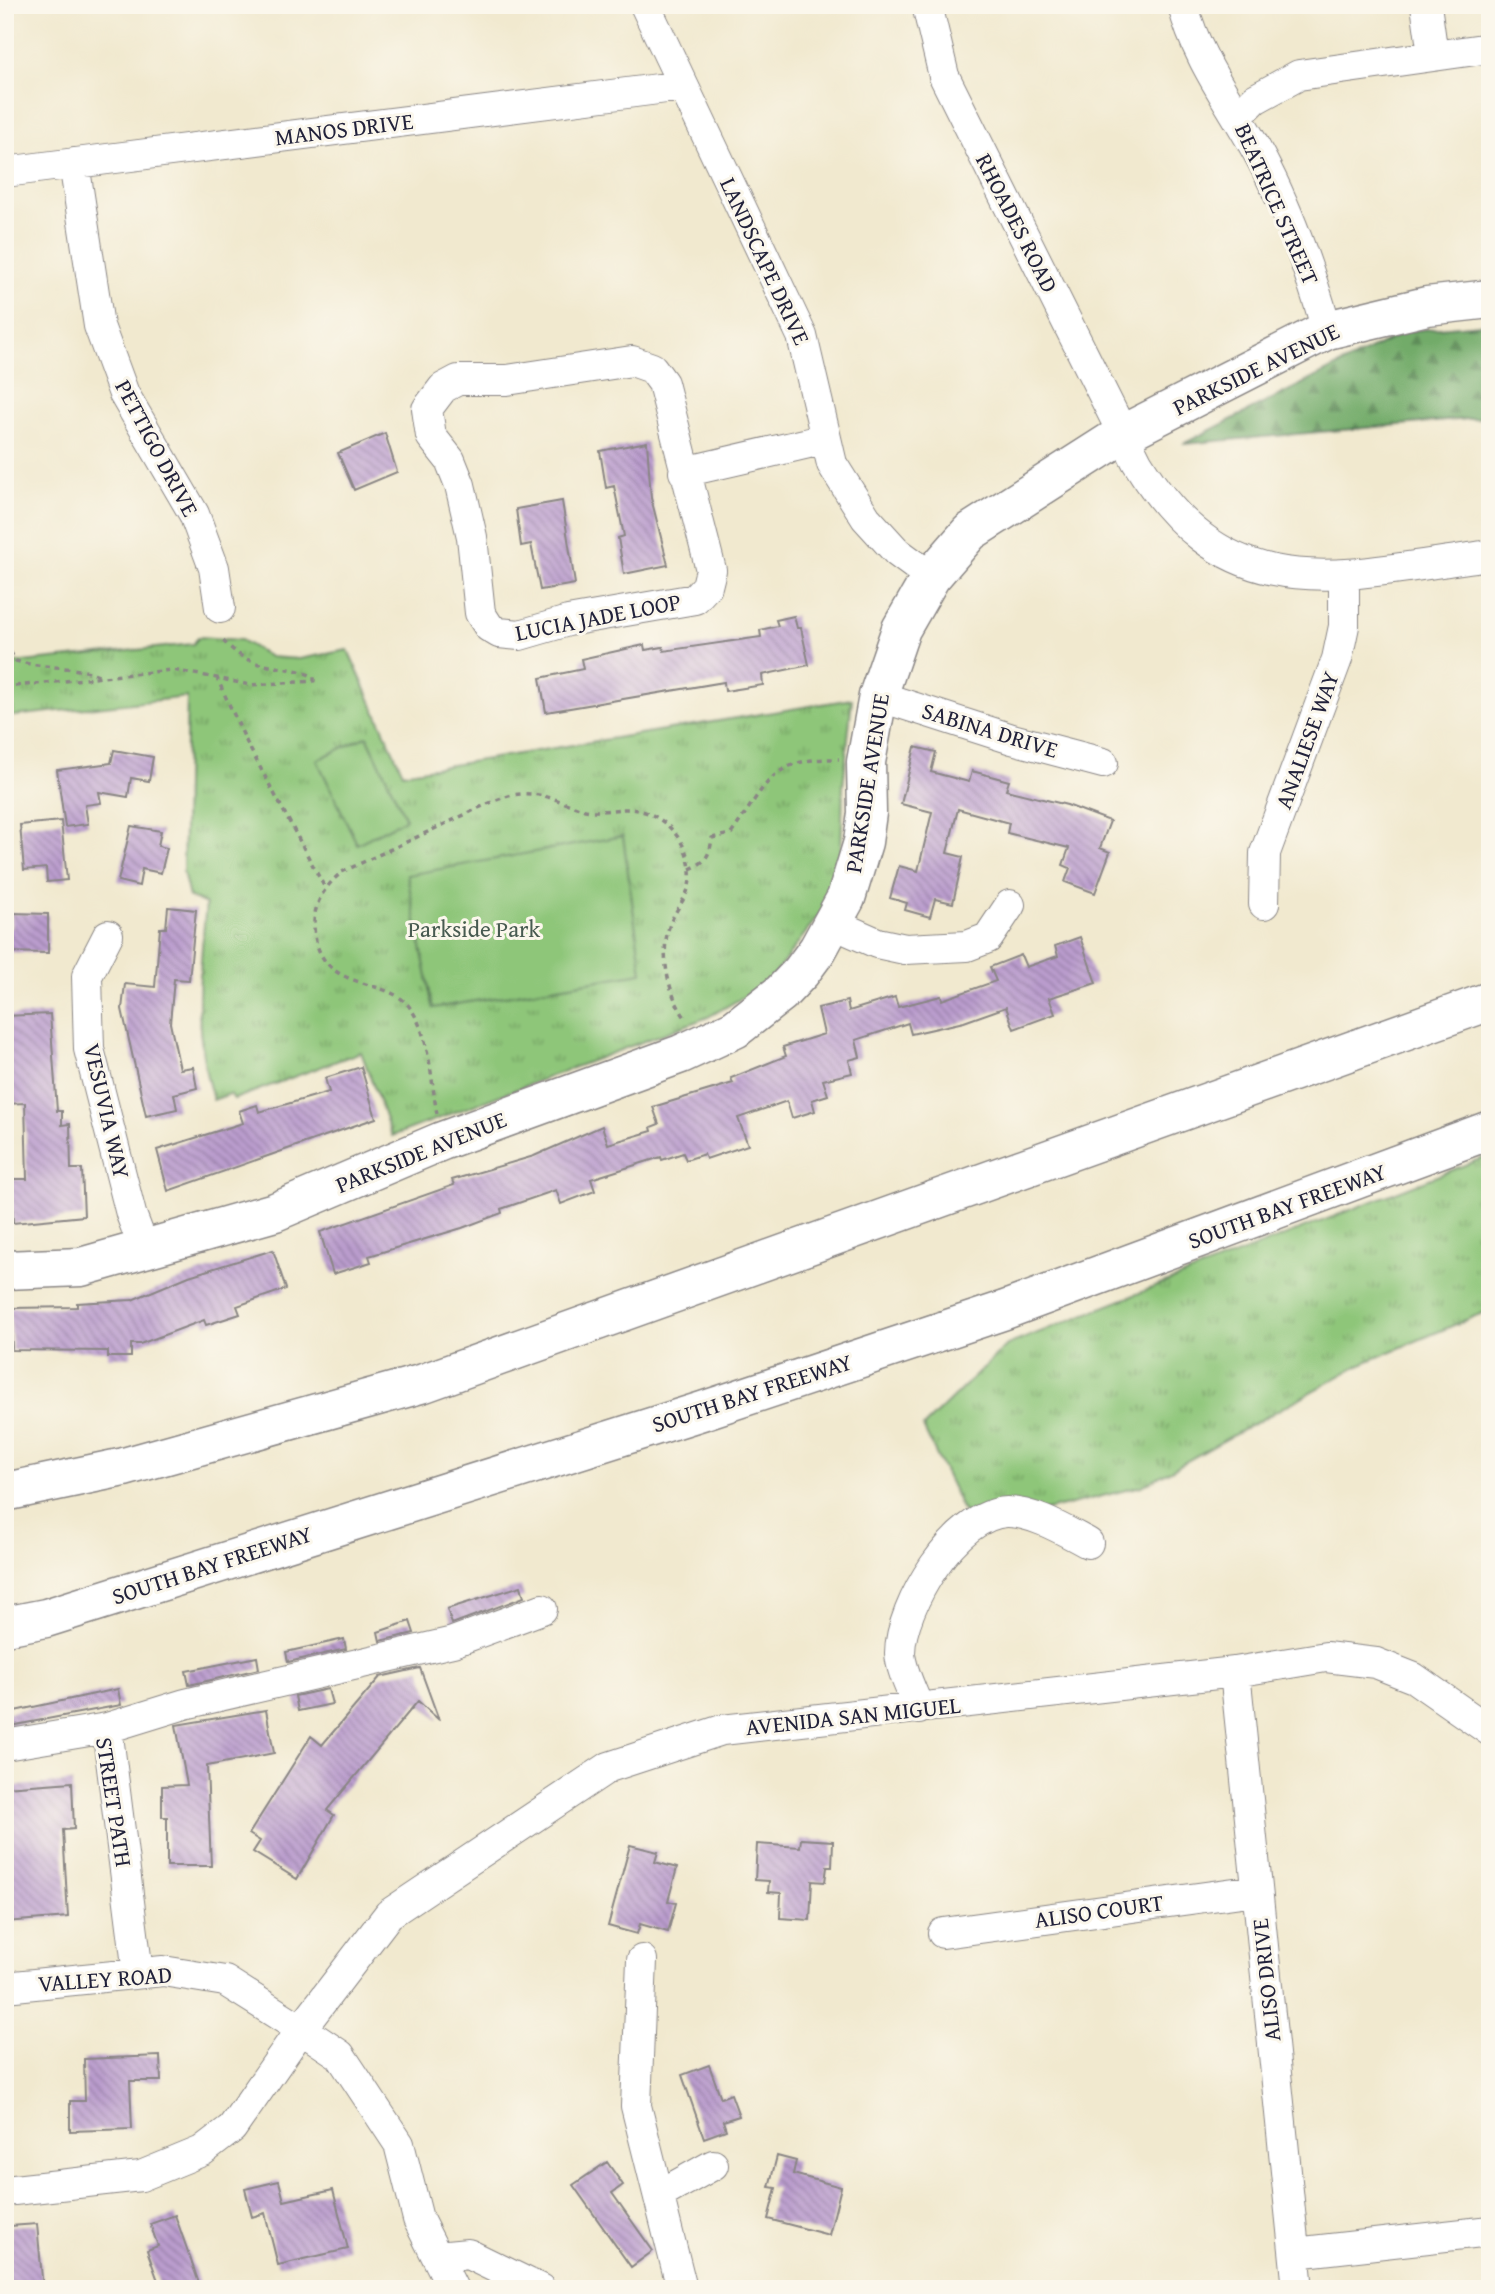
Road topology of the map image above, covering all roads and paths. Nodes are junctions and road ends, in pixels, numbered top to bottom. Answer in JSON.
{"nodes":[{"id":1,"x":645,"y":5,"type":"edge"},
{"id":2,"x":927,"y":5,"type":"edge"},
{"id":3,"x":1183,"y":5,"type":"edge"},
{"id":4,"x":1426,"y":5,"type":"edge"},
{"id":5,"x":1490,"y":47,"type":"edge"},
{"id":6,"x":1433,"y":55,"type":"junction"},
{"id":7,"x":682,"y":86,"type":"junction"},
{"id":8,"x":1238,"y":116,"type":"junction"},
{"id":9,"x":74,"y":163,"type":"junction"},
{"id":10,"x":5,"y":172,"type":"edge"},
{"id":11,"x":1490,"y":299,"type":"edge"},
{"id":12,"x":1327,"y":330,"type":"junction"},
{"id":13,"x":1123,"y":434,"type":"junction"},
{"id":14,"x":827,"y":439,"type":"junction"},
{"id":15,"x":684,"y":472,"type":"junction"},
{"id":16,"x":1490,"y":555,"type":"edge"},
{"id":17,"x":1344,"y":575,"type":"junction"},
{"id":18,"x":930,"y":578,"type":"junction"},
{"id":19,"x":220,"y":608,"type":"dead end"},
{"id":20,"x":223,"y":641,"type":"dead end"},
{"id":21,"x":5,"y":643,"type":"edge"},
{"id":22,"x":105,"y":678,"type":"junction"},
{"id":23,"x":217,"y":678,"type":"junction"},
{"id":24,"x":5,"y":687,"type":"edge"},
{"id":25,"x":878,"y":696,"type":"junction"},
{"id":26,"x":866,"y":762,"type":"junction"},
{"id":27,"x":1103,"y":763,"type":"dead end"},
{"id":28,"x":690,"y":869,"type":"junction"},
{"id":29,"x":325,"y":888,"type":"junction"},
{"id":30,"x":1264,"y":904,"type":"dead end"},
{"id":31,"x":1010,"y":905,"type":"dead end"},
{"id":32,"x":834,"y":924,"type":"junction"},
{"id":33,"x":108,"y":935,"type":"dead end"},
{"id":34,"x":1490,"y":1001,"type":"edge"},
{"id":35,"x":706,"y":1043,"type":"junction"},
{"id":36,"x":1490,"y":1130,"type":"edge"},
{"id":37,"x":442,"y":1141,"type":"junction"},
{"id":38,"x":144,"y":1248,"type":"junction"},
{"id":39,"x":5,"y":1270,"type":"edge"},
{"id":40,"x":5,"y":1492,"type":"edge"},
{"id":41,"x":1088,"y":1543,"type":"dead end"},
{"id":42,"x":542,"y":1609,"type":"dead end"},
{"id":43,"x":5,"y":1626,"type":"edge"},
{"id":44,"x":1235,"y":1672,"type":"junction"},
{"id":45,"x":919,"y":1709,"type":"junction"},
{"id":46,"x":107,"y":1728,"type":"junction"},
{"id":47,"x":1490,"y":1731,"type":"edge"},
{"id":48,"x":5,"y":1745,"type":"edge"},
{"id":49,"x":1256,"y":1889,"type":"junction"},
{"id":50,"x":943,"y":1933,"type":"dead end"},
{"id":51,"x":642,"y":1960,"type":"dead end"},
{"id":52,"x":138,"y":1973,"type":"junction"},
{"id":53,"x":5,"y":1987,"type":"edge"},
{"id":54,"x":301,"y":2029,"type":"junction"},
{"id":55,"x":713,"y":2165,"type":"dead end"},
{"id":56,"x":5,"y":2191,"type":"edge"},
{"id":57,"x":659,"y":2195,"type":"junction"},
{"id":58,"x":1490,"y":2231,"type":"edge"},
{"id":59,"x":1295,"y":2253,"type":"junction"},
{"id":60,"x":437,"y":2257,"type":"junction"},
{"id":61,"x":453,"y":2289,"type":"edge"},
{"id":62,"x":540,"y":2289,"type":"edge"},
{"id":63,"x":682,"y":2289,"type":"edge"},
{"id":64,"x":1298,"y":2289,"type":"edge"}],
"edges":[{"from":1,"to":7,"type":"street","name":"LANDSCAPE DRIVE"},
{"from":2,"to":13,"type":"street","name":"RHOADES ROAD"},
{"from":3,"to":8,"type":"street","name":"BEATRICE STREET"},
{"from":4,"to":6,"type":"street"},
{"from":5,"to":6,"type":"street"},
{"from":6,"to":8,"type":"street"},
{"from":7,"to":9,"type":"street","name":"MANOS DRIVE"},
{"from":7,"to":14,"type":"street","name":"LANDSCAPE DRIVE"},
{"from":8,"to":12,"type":"street","name":"BEATRICE STREET"},
{"from":9,"to":10,"type":"street","name":"MANOS DRIVE"},
{"from":9,"to":19,"type":"street","name":"PETTIGO DRIVE"},
{"from":11,"to":12,"type":"main road","name":"PARKSIDE AVENUE"},
{"from":12,"to":13,"type":"main road","name":"PARKSIDE AVENUE"},
{"from":13,"to":17,"type":"street","name":"RHOADES ROAD"},
{"from":13,"to":18,"type":"main road","name":"PARKSIDE AVENUE"},
{"from":14,"to":15,"type":"street"},
{"from":14,"to":18,"type":"street","name":"LANDSCAPE DRIVE"},
{"from":15,"to":15,"type":"street","name":"LUCIA JADE LOOP"},
{"from":16,"to":17,"type":"street","name":"RHOADES ROAD"},
{"from":17,"to":30,"type":"street","name":"ANALIESE WAY"},
{"from":18,"to":25,"type":"main road","name":"PARKSIDE AVENUE"},
{"from":20,"to":23,"type":"path"},
{"from":21,"to":22,"type":"path"},
{"from":22,"to":23,"type":"path"},
{"from":22,"to":24,"type":"path"},
{"from":23,"to":29,"type":"path"},
{"from":25,"to":26,"type":"main road","name":"PARKSIDE AVENUE"},
{"from":25,"to":27,"type":"street","name":"SABINA DRIVE"},
{"from":26,"to":28,"type":"path"},
{"from":26,"to":32,"type":"main road","name":"PARKSIDE AVENUE"},
{"from":28,"to":29,"type":"path"},
{"from":28,"to":35,"type":"path"},
{"from":29,"to":37,"type":"path"},
{"from":31,"to":32,"type":"street"},
{"from":32,"to":35,"type":"main road","name":"PARKSIDE AVENUE"},
{"from":33,"to":38,"type":"street","name":"VESUVIA WAY"},
{"from":34,"to":40,"type":"main road"},
{"from":35,"to":37,"type":"main road","name":"PARKSIDE AVENUE"},
{"from":36,"to":43,"type":"main road","name":"SOUTH BAY FREEWAY"},
{"from":37,"to":38,"type":"main road","name":"PARKSIDE AVENUE"},
{"from":38,"to":39,"type":"main road","name":"PARKSIDE AVENUE"},
{"from":41,"to":45,"type":"street"},
{"from":42,"to":46,"type":"street"},
{"from":44,"to":45,"type":"street","name":"AVENIDA SAN MIGUEL"},
{"from":44,"to":47,"type":"street","name":"AVENIDA SAN MIGUEL"},
{"from":44,"to":49,"type":"street","name":"ALISO DRIVE"},
{"from":45,"to":54,"type":"street","name":"AVENIDA SAN MIGUEL"},
{"from":46,"to":48,"type":"street","name":"STREET PATH"},
{"from":46,"to":52,"type":"street","name":"STREET PATH"},
{"from":49,"to":50,"type":"street","name":"ALISO COURT"},
{"from":49,"to":59,"type":"street","name":"ALISO DRIVE"},
{"from":51,"to":57,"type":"street"},
{"from":52,"to":53,"type":"street","name":"VALLEY ROAD"},
{"from":52,"to":54,"type":"street","name":"VALLEY ROAD"},
{"from":54,"to":56,"type":"street","name":"AVENIDA SAN MIGUEL"},
{"from":54,"to":60,"type":"street","name":"VALLEY ROAD"},
{"from":55,"to":57,"type":"street"},
{"from":57,"to":63,"type":"street"},
{"from":58,"to":59,"type":"street"},
{"from":59,"to":64,"type":"street","name":"ALISO DRIVE"},
{"from":60,"to":61,"type":"street","name":"VALLEY ROAD"},
{"from":60,"to":62,"type":"street"}]}
